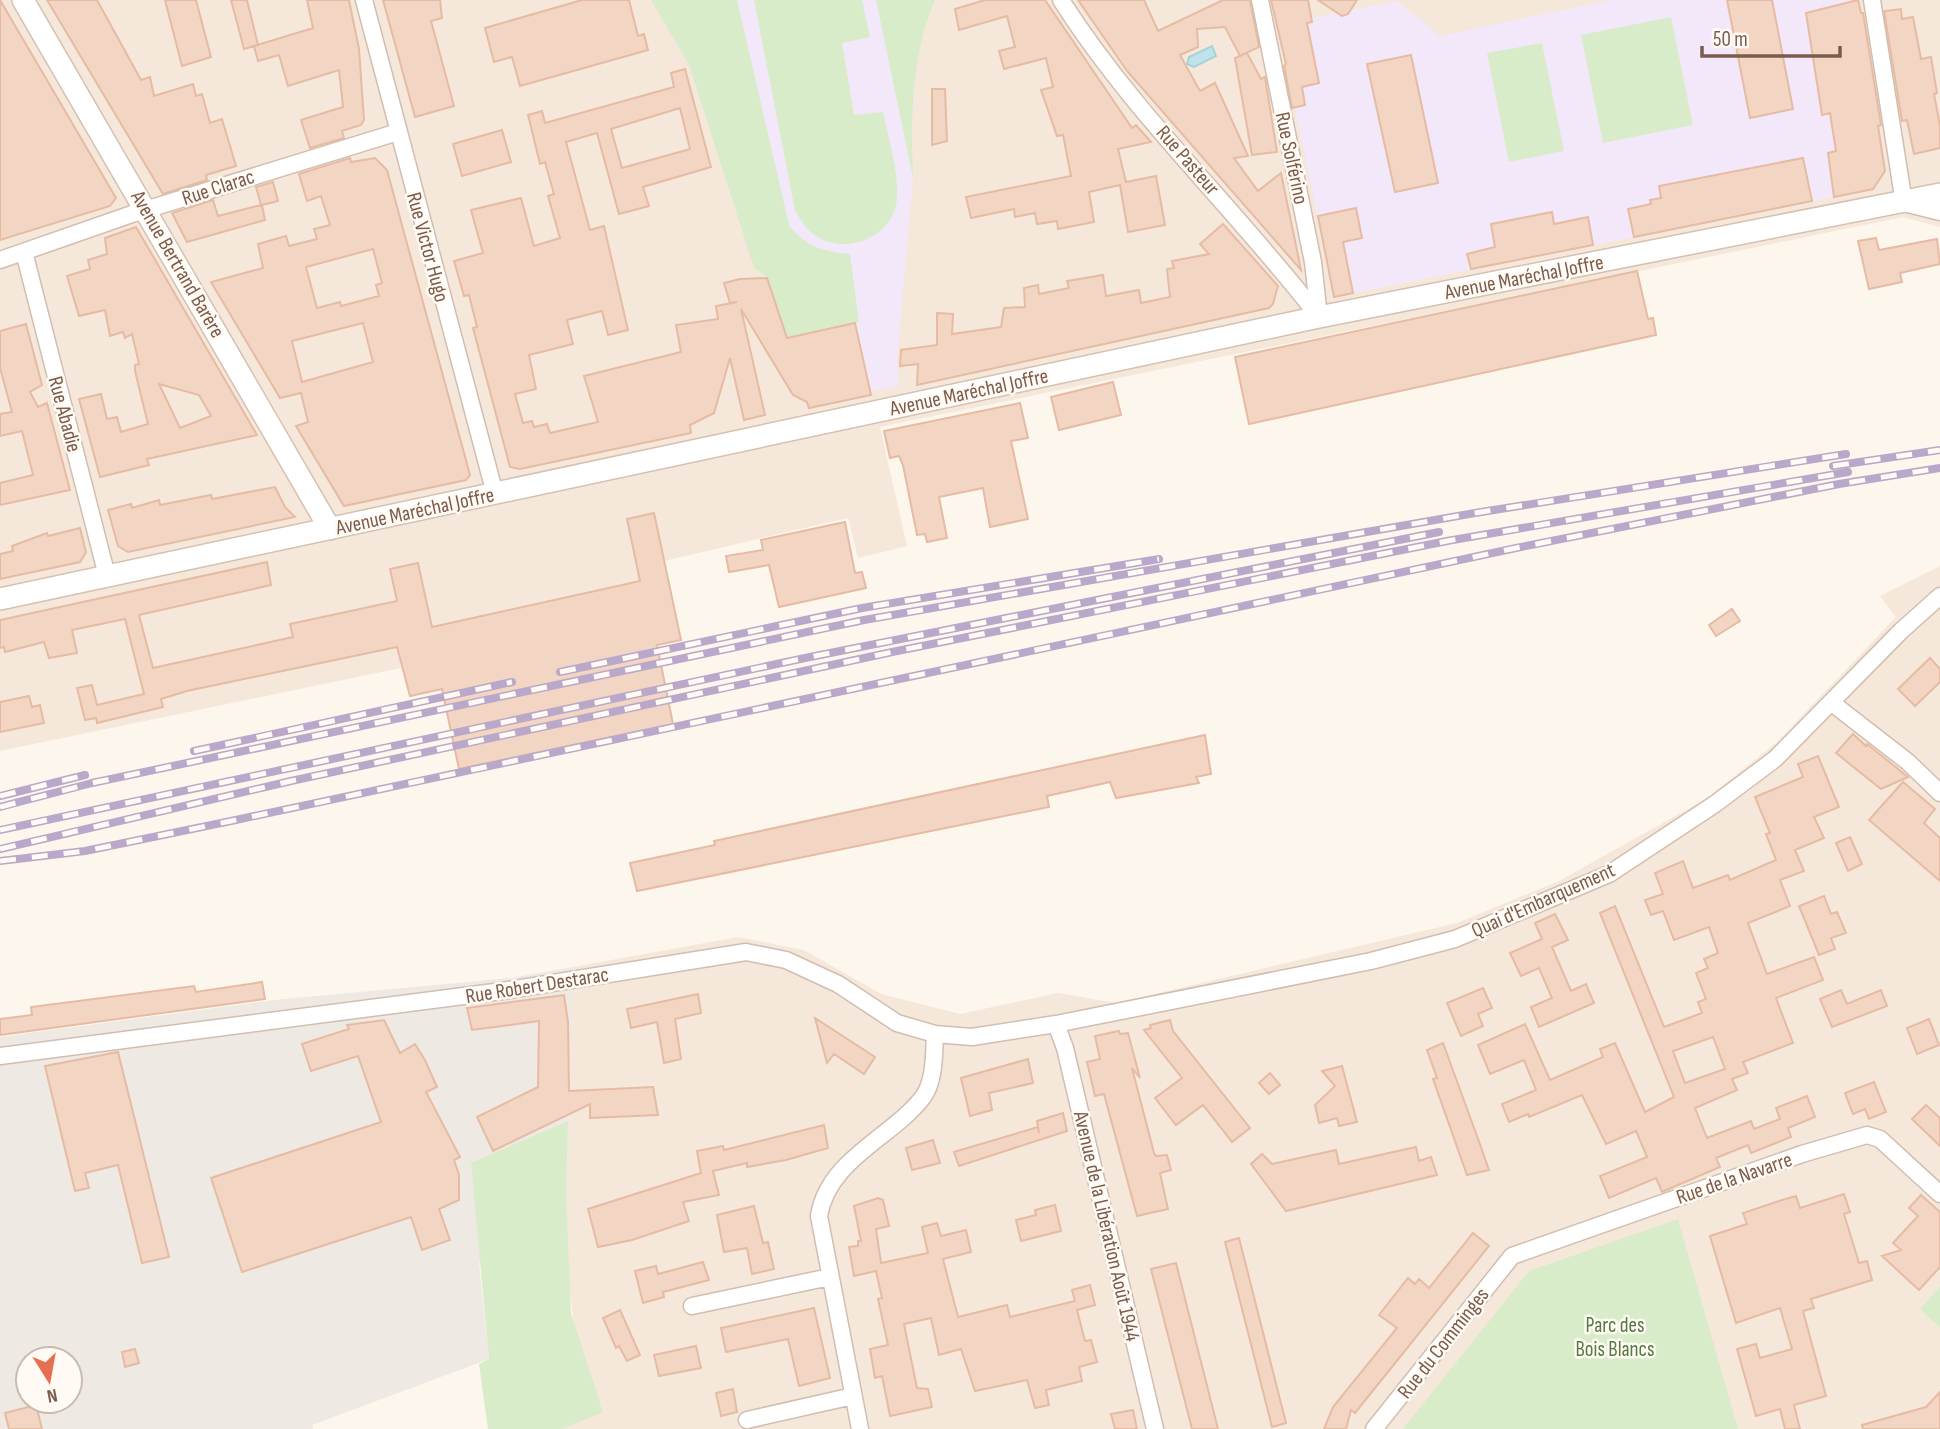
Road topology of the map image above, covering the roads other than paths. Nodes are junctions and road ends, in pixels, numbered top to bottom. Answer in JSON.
{"nodes":[{"id":1,"x":23,"y":0,"type":"edge"},
{"id":2,"x":364,"y":0,"type":"edge"},
{"id":3,"x":1061,"y":0,"type":"edge"},
{"id":4,"x":1260,"y":0,"type":"edge"},
{"id":5,"x":1872,"y":0,"type":"edge"},
{"id":6,"x":398,"y":132,"type":"junction"},
{"id":7,"x":1940,"y":194,"type":"edge"},
{"id":8,"x":1904,"y":203,"type":"junction"},
{"id":9,"x":147,"y":210,"type":"junction"},
{"id":10,"x":1940,"y":212,"type":"edge"},
{"id":11,"x":24,"y":252,"type":"junction"},
{"id":12,"x":0,"y":260,"type":"edge"},
{"id":13,"x":1319,"y":317,"type":"junction"},
{"id":14,"x":495,"y":494,"type":"junction"},
{"id":15,"x":331,"y":529,"type":"junction"},
{"id":16,"x":107,"y":576,"type":"junction"},
{"id":17,"x":1940,"y":596,"type":"edge"},
{"id":18,"x":0,"y":599,"type":"edge"},
{"id":19,"x":1832,"y":703,"type":"junction"},
{"id":20,"x":1940,"y":793,"type":"edge"},
{"id":21,"x":1056,"y":1024,"type":"junction"},
{"id":22,"x":935,"y":1034,"type":"junction"},
{"id":23,"x":0,"y":1056,"type":"edge"},
{"id":24,"x":1940,"y":1194,"type":"edge"},
{"id":25,"x":1512,"y":1256,"type":"joint"},
{"id":26,"x":830,"y":1277,"type":"junction"},
{"id":27,"x":692,"y":1306,"type":"dead end"},
{"id":28,"x":853,"y":1396,"type":"junction"},
{"id":29,"x":747,"y":1420,"type":"dead end"},
{"id":30,"x":860,"y":1429,"type":"edge"},
{"id":31,"x":1155,"y":1429,"type":"edge"},
{"id":32,"x":1374,"y":1429,"type":"edge"}],
"edges":[{"from":1,"to":9,"type":"main road","name":"Avenue Bertrand Barère"},
{"from":2,"to":6,"type":"street","name":"Rue Victor Hugo"},
{"from":3,"to":13,"type":"street","name":"Rue Pasteur"},
{"from":4,"to":13,"type":"street","name":"Rue Solférino"},
{"from":5,"to":8,"type":"street"},
{"from":6,"to":9,"type":"street","name":"Rue Clarac"},
{"from":6,"to":14,"type":"street","name":"Rue Victor Hugo"},
{"from":7,"to":8,"type":"main road"},
{"from":8,"to":10,"type":"street","name":"Avenue Maréchal Joffre"},
{"from":8,"to":13,"type":"main road","name":"Avenue Maréchal Joffre"},
{"from":9,"to":11,"type":"street","name":"Rue Clarac"},
{"from":9,"to":15,"type":"main road","name":"Avenue Bertrand Barère"},
{"from":11,"to":12,"type":"street","name":"Rue Clarac"},
{"from":11,"to":16,"type":"street","name":"Rue Abadie"},
{"from":13,"to":14,"type":"main road","name":"Avenue Maréchal Joffre"},
{"from":14,"to":15,"type":"main road","name":"Avenue Maréchal Joffre"},
{"from":15,"to":16,"type":"main road","name":"Avenue Maréchal Joffre"},
{"from":16,"to":18,"type":"main road","name":"Avenue Maréchal Joffre"},
{"from":17,"to":19,"type":"street","name":"Quai d'Embarquement"},
{"from":19,"to":20,"type":"street"},
{"from":19,"to":21,"type":"street","name":"Quai d'Embarquement"},
{"from":21,"to":22,"type":"street","name":"Rue Robert Destarac"},
{"from":21,"to":31,"type":"street","name":"Avenue de la Libération Août 1944"},
{"from":22,"to":23,"type":"street","name":"Rue Robert Destarac"},
{"from":22,"to":26,"type":"street"},
{"from":24,"to":25,"type":"street","name":"Rue de la Navarre"},
{"from":25,"to":32,"type":"street","name":"Rue du Comminges"},
{"from":26,"to":27,"type":"street"},
{"from":26,"to":28,"type":"street"},
{"from":28,"to":29,"type":"street"},
{"from":28,"to":30,"type":"street"}]}
